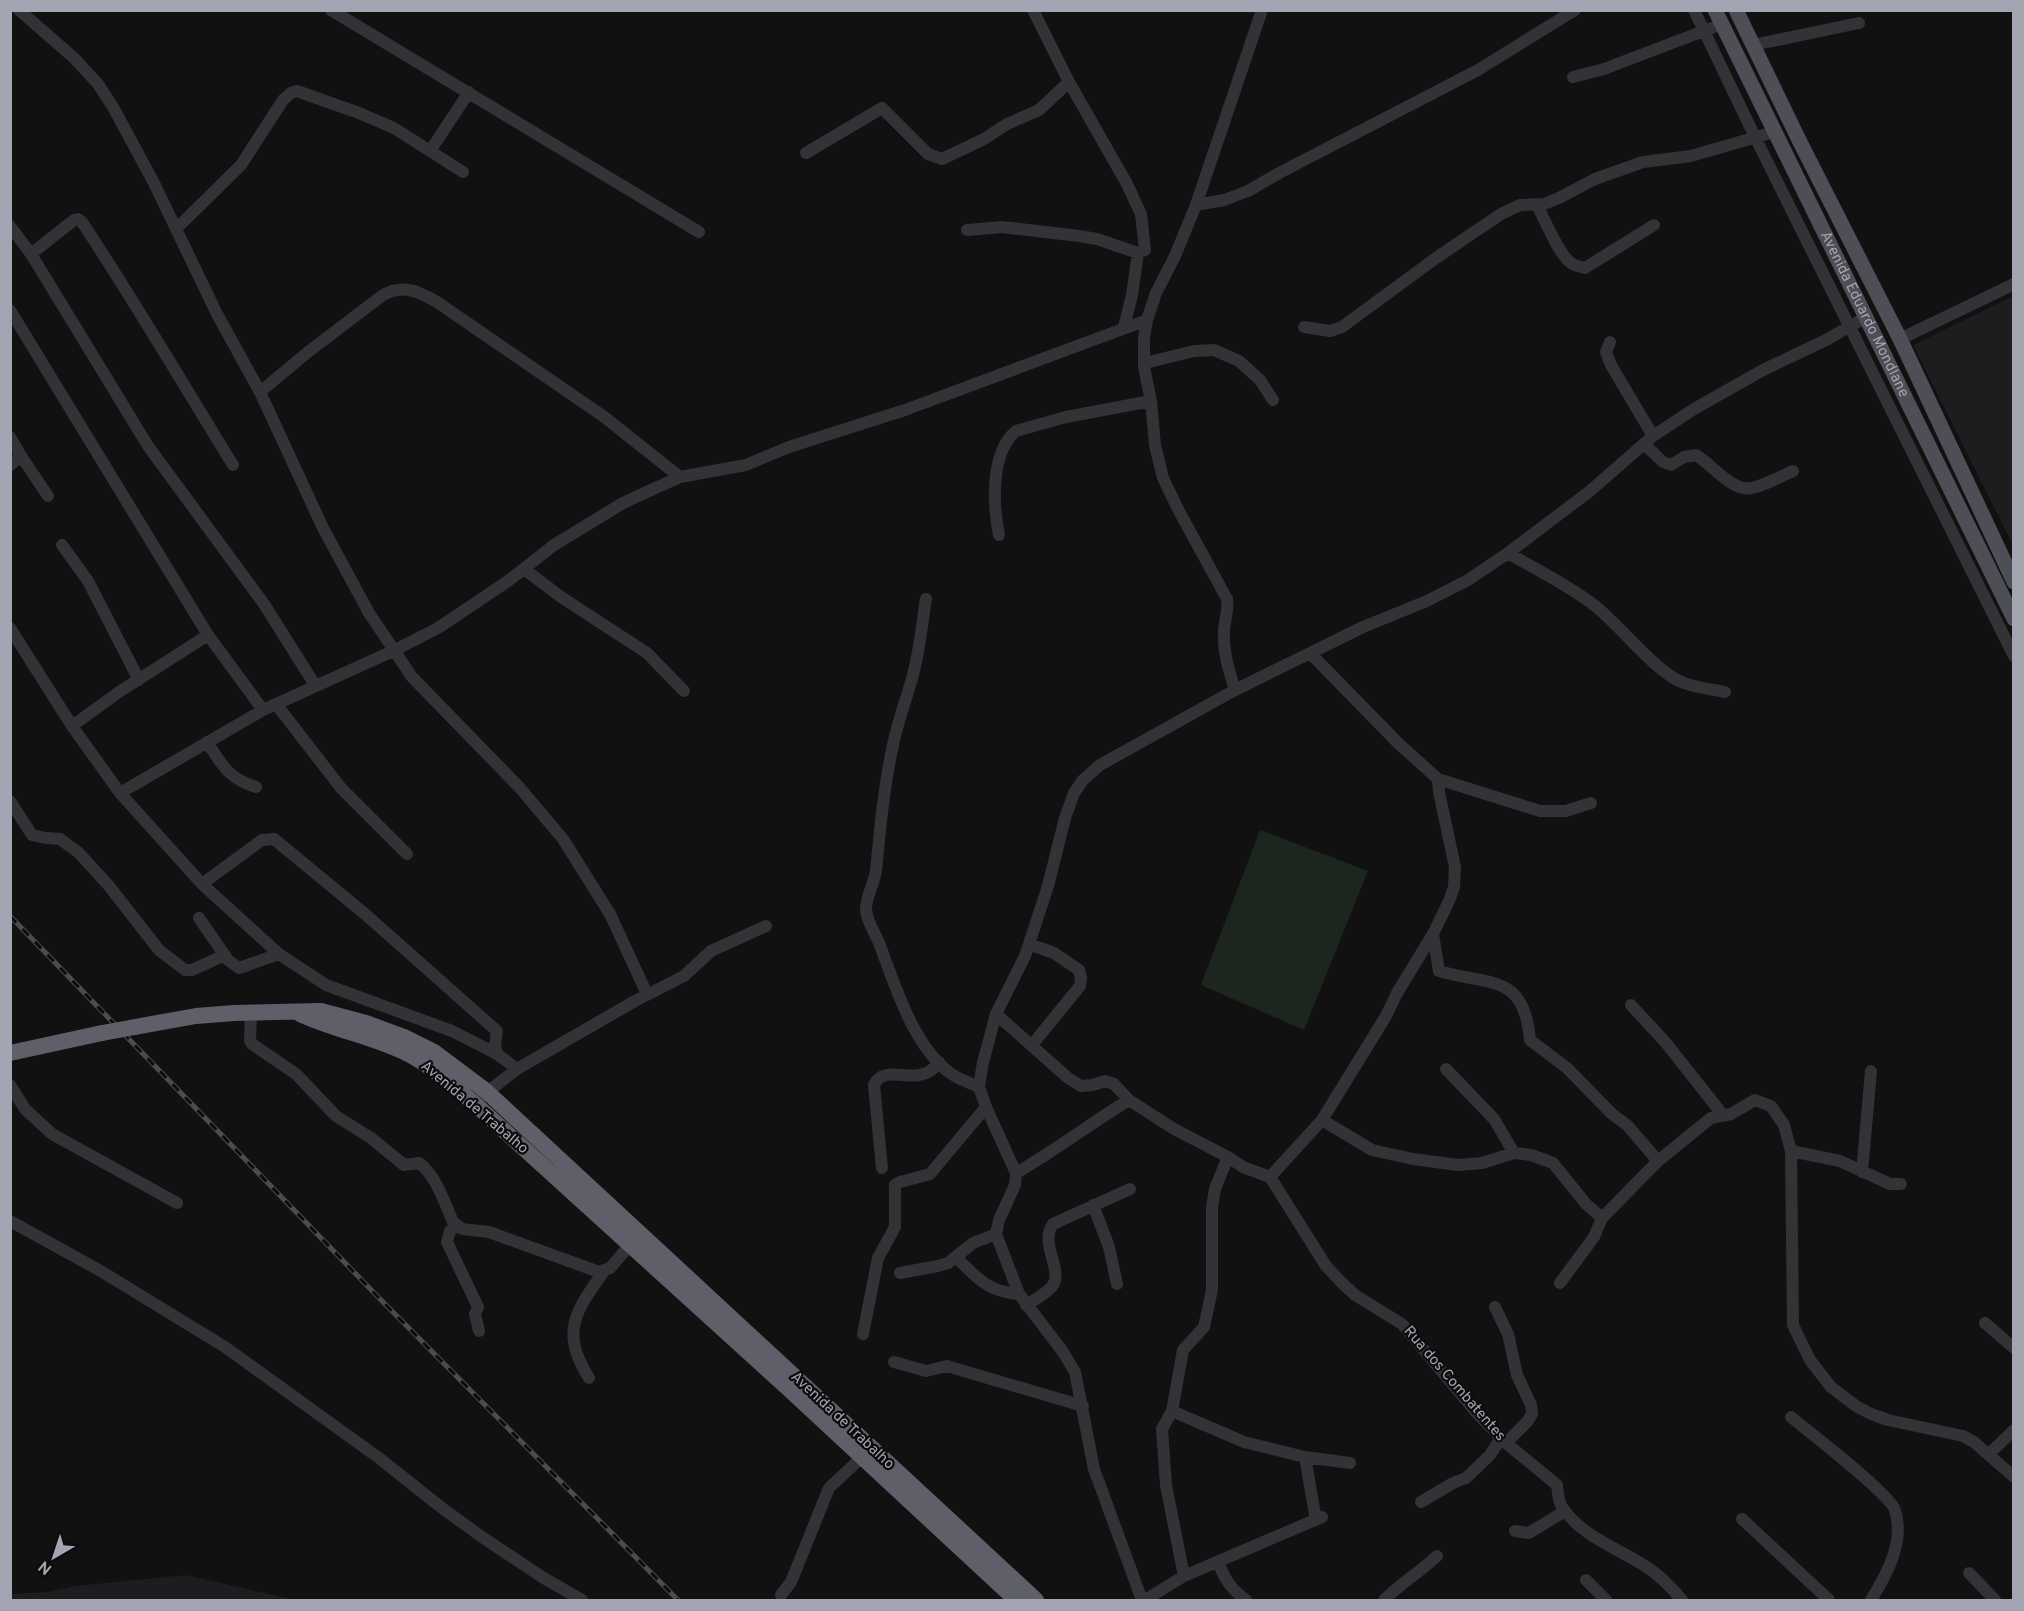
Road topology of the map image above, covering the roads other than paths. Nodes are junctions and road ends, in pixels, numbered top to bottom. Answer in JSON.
{"nodes":[{"id":1,"x":20,"y":10,"type":"edge"},
{"id":2,"x":331,"y":10,"type":"edge"},
{"id":3,"x":1033,"y":10,"type":"edge"},
{"id":4,"x":1262,"y":10,"type":"edge"},
{"id":5,"x":1575,"y":10,"type":"edge"},
{"id":6,"x":1694,"y":10,"type":"edge"},
{"id":7,"x":1736,"y":10,"type":"edge"},
{"id":8,"x":1718,"y":17,"type":"edge"},
{"id":9,"x":1859,"y":23,"type":"dead end"},
{"id":10,"x":1704,"y":31,"type":"junction"},
{"id":11,"x":1753,"y":45,"type":"junction"},
{"id":12,"x":1573,"y":77,"type":"dead end"},
{"id":13,"x":1069,"y":82,"type":"junction"},
{"id":14,"x":469,"y":92,"type":"junction"},
{"id":15,"x":1774,"y":132,"type":"junction"},
{"id":16,"x":1755,"y":137,"type":"junction"},
{"id":17,"x":430,"y":151,"type":"junction"},
{"id":18,"x":806,"y":153,"type":"dead end"},
{"id":19,"x":462,"y":172,"type":"dead end"},
{"id":20,"x":1196,"y":205,"type":"junction"},
{"id":21,"x":1537,"y":205,"type":"junction"},
{"id":22,"x":1654,"y":225,"type":"dead end"},
{"id":23,"x":10,"y":226,"type":"edge"},
{"id":24,"x":176,"y":229,"type":"junction"},
{"id":25,"x":967,"y":230,"type":"dead end"},
{"id":26,"x":699,"y":232,"type":"dead end"},
{"id":27,"x":31,"y":254,"type":"junction"},
{"id":28,"x":1138,"y":254,"type":"junction"},
{"id":29,"x":2013,"y":284,"type":"edge"},
{"id":30,"x":10,"y":310,"type":"edge"},
{"id":31,"x":1866,"y":317,"type":"junction"},
{"id":32,"x":1147,"y":320,"type":"junction"},
{"id":33,"x":1848,"y":326,"type":"junction"},
{"id":34,"x":1124,"y":327,"type":"junction"},
{"id":35,"x":1304,"y":327,"type":"dead end"},
{"id":36,"x":1900,"y":339,"type":"junction"},
{"id":37,"x":1610,"y":342,"type":"dead end"},
{"id":38,"x":1881,"y":349,"type":"junction"},
{"id":39,"x":1145,"y":363,"type":"junction"},
{"id":40,"x":260,"y":392,"type":"junction"},
{"id":41,"x":1273,"y":400,"type":"dead end"},
{"id":42,"x":1151,"y":401,"type":"junction"},
{"id":43,"x":10,"y":437,"type":"edge"},
{"id":44,"x":1648,"y":440,"type":"junction"},
{"id":45,"x":21,"y":456,"type":"junction"},
{"id":46,"x":10,"y":465,"type":"edge"},
{"id":47,"x":233,"y":465,"type":"dead end"},
{"id":48,"x":1793,"y":471,"type":"dead end"},
{"id":49,"x":680,"y":477,"type":"junction"},
{"id":50,"x":48,"y":496,"type":"dead end"},
{"id":51,"x":999,"y":536,"type":"dead end"},
{"id":52,"x":62,"y":545,"type":"dead end"},
{"id":53,"x":1508,"y":553,"type":"junction"},
{"id":54,"x":524,"y":569,"type":"junction"},
{"id":55,"x":2013,"y":582,"type":"edge"},
{"id":56,"x":927,"y":599,"type":"dead end"},
{"id":57,"x":2013,"y":619,"type":"edge"},
{"id":58,"x":10,"y":628,"type":"edge"},
{"id":59,"x":208,"y":635,"type":"junction"},
{"id":60,"x":393,"y":651,"type":"junction"},
{"id":61,"x":1311,"y":654,"type":"junction"},
{"id":62,"x":2013,"y":656,"type":"edge"},
{"id":63,"x":139,"y":680,"type":"junction"},
{"id":64,"x":315,"y":685,"type":"junction"},
{"id":65,"x":1235,"y":690,"type":"junction"},
{"id":66,"x":684,"y":691,"type":"dead end"},
{"id":67,"x":1725,"y":692,"type":"dead end"},
{"id":68,"x":276,"y":704,"type":"junction"},
{"id":69,"x":263,"y":710,"type":"junction"},
{"id":70,"x":72,"y":726,"type":"junction"},
{"id":71,"x":207,"y":742,"type":"junction"},
{"id":72,"x":1438,"y":779,"type":"junction"},
{"id":73,"x":256,"y":788,"type":"dead end"},
{"id":74,"x":120,"y":793,"type":"junction"},
{"id":75,"x":10,"y":801,"type":"edge"},
{"id":76,"x":1591,"y":803,"type":"dead end"},
{"id":77,"x":407,"y":854,"type":"dead end"},
{"id":78,"x":202,"y":884,"type":"junction"},
{"id":79,"x":199,"y":918,"type":"dead end"},
{"id":80,"x":766,"y":926,"type":"dead end"},
{"id":81,"x":1433,"y":934,"type":"junction"},
{"id":82,"x":1029,"y":944,"type":"junction"},
{"id":83,"x":279,"y":954,"type":"junction"},
{"id":84,"x":225,"y":955,"type":"junction"},
{"id":85,"x":647,"y":994,"type":"junction"},
{"id":86,"x":1631,"y":1005,"type":"dead end"},
{"id":87,"x":251,"y":1013,"type":"junction"},
{"id":88,"x":996,"y":1014,"type":"junction"},
{"id":89,"x":1032,"y":1045,"type":"junction"},
{"id":90,"x":10,"y":1053,"type":"edge"},
{"id":91,"x":497,"y":1054,"type":"junction"},
{"id":92,"x":939,"y":1062,"type":"junction"},
{"id":93,"x":517,"y":1069,"type":"junction"},
{"id":94,"x":1446,"y":1070,"type":"dead end"},
{"id":95,"x":1870,"y":1071,"type":"dead end"},
{"id":96,"x":10,"y":1085,"type":"edge"},
{"id":97,"x":979,"y":1087,"type":"junction"},
{"id":98,"x":481,"y":1097,"type":"junction"},
{"id":99,"x":1129,"y":1100,"type":"junction"},
{"id":100,"x":986,"y":1107,"type":"junction"},
{"id":101,"x":1723,"y":1115,"type":"junction"},
{"id":102,"x":1322,"y":1120,"type":"junction"},
{"id":103,"x":1791,"y":1151,"type":"junction"},
{"id":104,"x":1514,"y":1153,"type":"junction"},
{"id":105,"x":1228,"y":1157,"type":"junction"},
{"id":106,"x":1658,"y":1161,"type":"junction"},
{"id":107,"x":882,"y":1168,"type":"dead end"},
{"id":108,"x":1862,"y":1172,"type":"junction"},
{"id":109,"x":1016,"y":1173,"type":"junction"},
{"id":110,"x":1270,"y":1177,"type":"junction"},
{"id":111,"x":570,"y":1179,"type":"junction"},
{"id":112,"x":1901,"y":1184,"type":"dead end"},
{"id":113,"x":1130,"y":1188,"type":"dead end"},
{"id":114,"x":177,"y":1203,"type":"dead end"},
{"id":115,"x":1093,"y":1205,"type":"junction"},
{"id":116,"x":1602,"y":1218,"type":"junction"},
{"id":117,"x":10,"y":1221,"type":"edge"},
{"id":118,"x":456,"y":1226,"type":"junction"},
{"id":119,"x":996,"y":1234,"type":"junction"},
{"id":120,"x":630,"y":1245,"type":"junction"},
{"id":121,"x":956,"y":1257,"type":"junction"},
{"id":122,"x":604,"y":1271,"type":"junction"},
{"id":123,"x":900,"y":1273,"type":"dead end"},
{"id":124,"x":1117,"y":1284,"type":"dead end"},
{"id":125,"x":1560,"y":1284,"type":"dead end"},
{"id":126,"x":696,"y":1295,"type":"junction"},
{"id":127,"x":1023,"y":1300,"type":"junction"},
{"id":128,"x":1495,"y":1307,"type":"dead end"},
{"id":129,"x":1986,"y":1323,"type":"dead end"},
{"id":130,"x":479,"y":1331,"type":"dead end"},
{"id":131,"x":863,"y":1334,"type":"dead end"},
{"id":132,"x":2013,"y":1348,"type":"edge"},
{"id":133,"x":894,"y":1362,"type":"dead end"},
{"id":134,"x":589,"y":1378,"type":"dead end"},
{"id":135,"x":794,"y":1385,"type":"junction"},
{"id":136,"x":1083,"y":1406,"type":"junction"},
{"id":137,"x":1172,"y":1411,"type":"junction"},
{"id":138,"x":1791,"y":1417,"type":"dead end"},
{"id":139,"x":2013,"y":1430,"type":"edge"},
{"id":140,"x":1503,"y":1441,"type":"junction"},
{"id":141,"x":1989,"y":1454,"type":"junction"},
{"id":142,"x":862,"y":1457,"type":"junction"},
{"id":143,"x":1305,"y":1457,"type":"junction"},
{"id":144,"x":1350,"y":1463,"type":"dead end"},
{"id":145,"x":2013,"y":1477,"type":"edge"},
{"id":146,"x":915,"y":1497,"type":"junction"},
{"id":147,"x":1421,"y":1502,"type":"dead end"},
{"id":148,"x":1565,"y":1511,"type":"junction"},
{"id":149,"x":1742,"y":1519,"type":"dead end"},
{"id":150,"x":1515,"y":1531,"type":"dead end"},
{"id":151,"x":1437,"y":1556,"type":"dead end"},
{"id":152,"x":1218,"y":1561,"type":"junction"},
{"id":153,"x":1968,"y":1573,"type":"dead end"},
{"id":154,"x":1184,"y":1576,"type":"junction"},
{"id":155,"x":1586,"y":1580,"type":"dead end"},
{"id":156,"x":781,"y":1595,"type":"dead end"},
{"id":157,"x":582,"y":1600,"type":"edge"},
{"id":158,"x":1016,"y":1600,"type":"edge"},
{"id":159,"x":1036,"y":1600,"type":"edge"},
{"id":160,"x":1143,"y":1600,"type":"edge"},
{"id":161,"x":1246,"y":1600,"type":"edge"},
{"id":162,"x":1384,"y":1600,"type":"edge"},
{"id":163,"x":1606,"y":1600,"type":"edge"},
{"id":164,"x":1682,"y":1600,"type":"edge"},
{"id":165,"x":1829,"y":1600,"type":"edge"},
{"id":166,"x":1871,"y":1600,"type":"edge"},
{"id":167,"x":1995,"y":1600,"type":"edge"}],
"edges":[{"from":1,"to":24,"type":"street"},
{"from":2,"to":14,"type":"street"},
{"from":3,"to":13,"type":"street"},
{"from":4,"to":20,"type":"street"},
{"from":5,"to":20,"type":"street"},
{"from":6,"to":10,"type":"street"},
{"from":7,"to":11,"type":"main road","name":"Avenida Eduardo Mondlane"},
{"from":8,"to":10,"type":"street"},
{"from":8,"to":15,"type":"main road","name":"Avenida Eduardo Mondlane"},
{"from":9,"to":11,"type":"street"},
{"from":10,"to":12,"type":"street"},
{"from":10,"to":16,"type":"street"},
{"from":11,"to":36,"type":"main road","name":"Avenida Eduardo Mondlane"},
{"from":13,"to":18,"type":"street"},
{"from":13,"to":28,"type":"street"},
{"from":14,"to":17,"type":"street"},
{"from":14,"to":26,"type":"street"},
{"from":15,"to":16,"type":"street"},
{"from":15,"to":31,"type":"main road","name":"Avenida Eduardo Mondlane"},
{"from":16,"to":21,"type":"street"},
{"from":16,"to":33,"type":"street"},
{"from":17,"to":19,"type":"street"},
{"from":17,"to":24,"type":"street"},
{"from":20,"to":32,"type":"street"},
{"from":21,"to":22,"type":"street"},
{"from":21,"to":35,"type":"street"},
{"from":23,"to":27,"type":"street"},
{"from":24,"to":40,"type":"street"},
{"from":25,"to":28,"type":"street"},
{"from":27,"to":47,"type":"street"},
{"from":27,"to":64,"type":"street"},
{"from":28,"to":34,"type":"street"},
{"from":29,"to":36,"type":"street"},
{"from":30,"to":59,"type":"street"},
{"from":31,"to":33,"type":"street"},
{"from":31,"to":38,"type":"main road","name":"Avenida Eduardo Mondlane"},
{"from":32,"to":34,"type":"street"},
{"from":32,"to":39,"type":"street"},
{"from":33,"to":44,"type":"street"},
{"from":33,"to":62,"type":"street"},
{"from":34,"to":49,"type":"street"},
{"from":36,"to":38,"type":"main road"},
{"from":36,"to":55,"type":"main road","name":"Avenida Eduardo Mondlane"},
{"from":37,"to":44,"type":"street"},
{"from":38,"to":57,"type":"main road","name":"Avenida Eduardo Mondlane"},
{"from":39,"to":41,"type":"street"},
{"from":39,"to":42,"type":"street"},
{"from":40,"to":49,"type":"street"},
{"from":40,"to":60,"type":"street"},
{"from":42,"to":51,"type":"street"},
{"from":42,"to":65,"type":"street"},
{"from":43,"to":45,"type":"street"},
{"from":44,"to":48,"type":"street"},
{"from":44,"to":53,"type":"street"},
{"from":45,"to":46,"type":"street"},
{"from":45,"to":50,"type":"street"},
{"from":49,"to":54,"type":"street"},
{"from":52,"to":63,"type":"street"},
{"from":53,"to":61,"type":"street"},
{"from":53,"to":67,"type":"street"},
{"from":54,"to":60,"type":"street"},
{"from":54,"to":66,"type":"street"},
{"from":56,"to":92,"type":"street"},
{"from":58,"to":70,"type":"street"},
{"from":59,"to":63,"type":"street"},
{"from":59,"to":69,"type":"street"},
{"from":60,"to":64,"type":"street"},
{"from":60,"to":85,"type":"street"},
{"from":61,"to":65,"type":"street"},
{"from":61,"to":72,"type":"street"},
{"from":63,"to":70,"type":"street"},
{"from":64,"to":68,"type":"street"},
{"from":65,"to":82,"type":"street"},
{"from":68,"to":69,"type":"street"},
{"from":68,"to":77,"type":"street"},
{"from":69,"to":71,"type":"street"},
{"from":70,"to":74,"type":"street"},
{"from":71,"to":73,"type":"street"},
{"from":71,"to":74,"type":"street"},
{"from":72,"to":76,"type":"street"},
{"from":72,"to":81,"type":"street"},
{"from":74,"to":78,"type":"street"},
{"from":75,"to":84,"type":"street"},
{"from":78,"to":83,"type":"street"},
{"from":78,"to":91,"type":"street"},
{"from":79,"to":84,"type":"street"},
{"from":80,"to":85,"type":"street"},
{"from":81,"to":102,"type":"street"},
{"from":81,"to":106,"type":"street"},
{"from":82,"to":88,"type":"street"},
{"from":82,"to":89,"type":"street"},
{"from":83,"to":84,"type":"street"},
{"from":83,"to":91,"type":"street"},
{"from":85,"to":93,"type":"street"},
{"from":86,"to":101,"type":"street"},
{"from":87,"to":90,"type":"highway","bridge":true},
{"from":87,"to":98,"type":"highway","name":"Avenida de Trabalho"},
{"from":87,"to":118,"type":"street"},
{"from":88,"to":89,"type":"street"},
{"from":88,"to":97,"type":"street"},
{"from":89,"to":99,"type":"street"},
{"from":91,"to":93,"type":"street"},
{"from":92,"to":97,"type":"street"},
{"from":92,"to":107,"type":"street"},
{"from":93,"to":98,"type":"street"},
{"from":94,"to":104,"type":"street"},
{"from":95,"to":108,"type":"street"},
{"from":96,"to":114,"type":"street"},
{"from":97,"to":100,"type":"street"},
{"from":98,"to":111,"type":"highway","name":"Avenida de Trabalho"},
{"from":99,"to":105,"type":"street"},
{"from":99,"to":109,"type":"street"},
{"from":100,"to":109,"type":"street"},
{"from":100,"to":131,"type":"street"},
{"from":101,"to":103,"type":"street"},
{"from":101,"to":106,"type":"street"},
{"from":102,"to":104,"type":"street"},
{"from":102,"to":110,"type":"street"},
{"from":103,"to":108,"type":"street"},
{"from":103,"to":141,"type":"street"},
{"from":104,"to":116,"type":"street"},
{"from":105,"to":110,"type":"street"},
{"from":105,"to":137,"type":"street"},
{"from":106,"to":116,"type":"street"},
{"from":108,"to":112,"type":"street"},
{"from":109,"to":119,"type":"street"},
{"from":110,"to":140,"type":"street","name":"Rua dos Combatentes"},
{"from":111,"to":120,"type":"highway","name":"Avenida de Trabalho"},
{"from":111,"to":126,"type":"highway","name":"Avenida de Trabalho"},
{"from":113,"to":115,"type":"street"},
{"from":115,"to":124,"type":"street"},
{"from":115,"to":127,"type":"street"},
{"from":116,"to":125,"type":"street"},
{"from":117,"to":157,"type":"street"},
{"from":118,"to":122,"type":"street"},
{"from":118,"to":130,"type":"street"},
{"from":119,"to":121,"type":"street"},
{"from":119,"to":127,"type":"street"},
{"from":120,"to":122,"type":"street"},
{"from":120,"to":126,"type":"highway","name":"Avenida de Trabalho"},
{"from":121,"to":123,"type":"street"},
{"from":121,"to":127,"type":"street"},
{"from":122,"to":134,"type":"street"},
{"from":126,"to":135,"type":"highway","name":"Avenida de Trabalho"},
{"from":127,"to":136,"type":"street"},
{"from":128,"to":140,"type":"street"},
{"from":129,"to":132,"type":"street"},
{"from":133,"to":136,"type":"street"},
{"from":135,"to":142,"type":"highway","name":"Avenida de Trabalho"},
{"from":135,"to":146,"type":"highway","name":"Avenida de Trabalho"},
{"from":136,"to":160,"type":"street"},
{"from":137,"to":143,"type":"street"},
{"from":137,"to":154,"type":"street"},
{"from":138,"to":166,"type":"street"},
{"from":139,"to":141,"type":"street"},
{"from":140,"to":147,"type":"street"},
{"from":140,"to":148,"type":"street","name":"Rua dos Combatentes"},
{"from":141,"to":145,"type":"street"},
{"from":142,"to":146,"type":"highway","name":"Avenida de Trabalho"},
{"from":142,"to":156,"type":"street"},
{"from":143,"to":144,"type":"street"},
{"from":143,"to":152,"type":"street"},
{"from":146,"to":158,"type":"highway","name":"Avenida de Trabalho"},
{"from":146,"to":159,"type":"highway","name":"Avenida de Trabalho"},
{"from":148,"to":150,"type":"street"},
{"from":148,"to":164,"type":"street","name":"Rua dos Combatentes"},
{"from":149,"to":165,"type":"street"},
{"from":151,"to":162,"type":"street"},
{"from":152,"to":154,"type":"street"},
{"from":152,"to":161,"type":"street"},
{"from":153,"to":167,"type":"street"},
{"from":154,"to":160,"type":"street"},
{"from":155,"to":163,"type":"street"}]}
